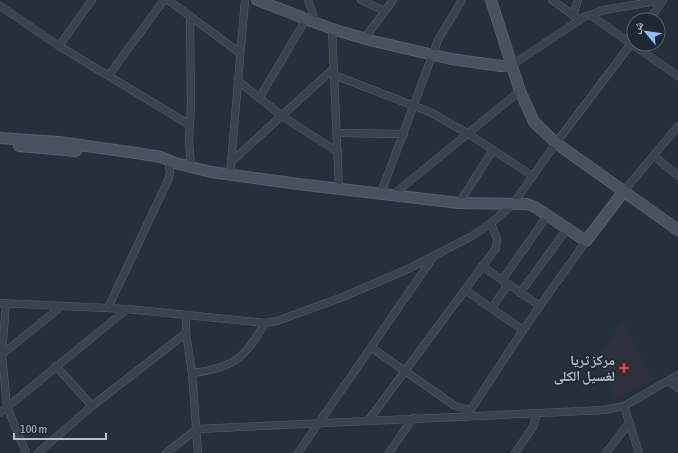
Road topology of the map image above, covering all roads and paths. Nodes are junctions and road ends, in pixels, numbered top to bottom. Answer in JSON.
{"nodes":[{"id":1,"x":92,"y":0,"type":"edge"},
{"id":2,"x":164,"y":0,"type":"edge"},
{"id":3,"x":168,"y":0,"type":"edge"},
{"id":4,"x":245,"y":0,"type":"edge"},
{"id":5,"x":308,"y":0,"type":"edge"},
{"id":6,"x":361,"y":0,"type":"edge"},
{"id":7,"x":392,"y":0,"type":"edge"},
{"id":8,"x":462,"y":0,"type":"edge"},
{"id":9,"x":491,"y":0,"type":"edge"},
{"id":10,"x":552,"y":0,"type":"edge"},
{"id":11,"x":578,"y":0,"type":"edge"},
{"id":12,"x":261,"y":1,"type":"edge"},
{"id":13,"x":0,"y":6,"type":"edge"},
{"id":14,"x":384,"y":11,"type":"junction"},
{"id":15,"x":655,"y":12,"type":"edge"},
{"id":16,"x":573,"y":15,"type":"junction"},
{"id":17,"x":590,"y":15,"type":"junction"},
{"id":18,"x":190,"y":16,"type":"junction"},
{"id":19,"x":306,"y":19,"type":"junction"},
{"id":20,"x":580,"y":20,"type":"junction"},
{"id":21,"x":316,"y":23,"type":"junction"},
{"id":22,"x":332,"y":29,"type":"junction"},
{"id":23,"x":626,"y":38,"type":"edge"},
{"id":24,"x":364,"y":39,"type":"junction"},
{"id":25,"x":59,"y":46,"type":"junction"},
{"id":26,"x":626,"y":50,"type":"edge"},
{"id":27,"x":646,"y":52,"type":"edge"},
{"id":28,"x":240,"y":53,"type":"junction"},
{"id":29,"x":432,"y":55,"type":"junction"},
{"id":30,"x":512,"y":65,"type":"junction"},
{"id":31,"x":334,"y":72,"type":"junction"},
{"id":32,"x":109,"y":75,"type":"junction"},
{"id":33,"x":678,"y":76,"type":"edge"},
{"id":34,"x":238,"y":81,"type":"junction"},
{"id":35,"x":520,"y":91,"type":"junction"},
{"id":36,"x":260,"y":97,"type":"junction"},
{"id":37,"x":414,"y":105,"type":"junction"},
{"id":38,"x":282,"y":116,"type":"junction"},
{"id":39,"x":190,"y":125,"type":"junction"},
{"id":40,"x":678,"y":126,"type":"edge"},
{"id":41,"x":338,"y":133,"type":"junction"},
{"id":42,"x":467,"y":133,"type":"junction"},
{"id":43,"x":404,"y":134,"type":"junction"},
{"id":44,"x":0,"y":138,"type":"edge"},
{"id":45,"x":556,"y":143,"type":"junction"},
{"id":46,"x":0,"y":145,"type":"edge"},
{"id":47,"x":493,"y":150,"type":"junction"},
{"id":48,"x":338,"y":152,"type":"junction"},
{"id":49,"x":654,"y":156,"type":"junction"},
{"id":50,"x":171,"y":162,"type":"junction"},
{"id":51,"x":231,"y":162,"type":"junction"},
{"id":52,"x":191,"y":167,"type":"junction"},
{"id":53,"x":230,"y":175,"type":"junction"},
{"id":54,"x":533,"y":176,"type":"junction"},
{"id":55,"x":678,"y":176,"type":"edge"},
{"id":56,"x":339,"y":189,"type":"junction"},
{"id":57,"x":624,"y":191,"type":"junction"},
{"id":58,"x":381,"y":193,"type":"junction"},
{"id":59,"x":394,"y":194,"type":"junction"},
{"id":60,"x":459,"y":203,"type":"junction"},
{"id":61,"x":513,"y":204,"type":"junction"},
{"id":62,"x":548,"y":216,"type":"junction"},
{"id":63,"x":491,"y":223,"type":"junction"},
{"id":64,"x":567,"y":229,"type":"junction"},
{"id":65,"x":678,"y":230,"type":"edge"},
{"id":66,"x":586,"y":241,"type":"junction"},
{"id":67,"x":434,"y":256,"type":"junction"},
{"id":68,"x":482,"y":266,"type":"junction"},
{"id":69,"x":505,"y":282,"type":"junction"},
{"id":70,"x":465,"y":290,"type":"junction"},
{"id":71,"x":520,"y":293,"type":"junction"},
{"id":72,"x":3,"y":303,"type":"edge"},
{"id":73,"x":62,"y":306,"type":"junction"},
{"id":74,"x":540,"y":306,"type":"junction"},
{"id":75,"x":108,"y":308,"type":"junction"},
{"id":76,"x":492,"y":308,"type":"junction"},
{"id":77,"x":127,"y":309,"type":"junction"},
{"id":78,"x":186,"y":315,"type":"junction"},
{"id":79,"x":265,"y":323,"type":"junction"},
{"id":80,"x":523,"y":330,"type":"junction"},
{"id":81,"x":186,"y":333,"type":"junction"},
{"id":82,"x":372,"y":348,"type":"junction"},
{"id":83,"x":1,"y":355,"type":"edge"},
{"id":84,"x":56,"y":366,"type":"junction"},
{"id":85,"x":404,"y":371,"type":"junction"},
{"id":86,"x":192,"y":373,"type":"junction"},
{"id":87,"x":678,"y":375,"type":"edge"},
{"id":88,"x":668,"y":381,"type":"junction"},
{"id":89,"x":678,"y":388,"type":"edge"},
{"id":90,"x":92,"y":406,"type":"junction"},
{"id":91,"x":624,"y":406,"type":"junction"},
{"id":92,"x":7,"y":407,"type":"junction"},
{"id":93,"x":470,"y":410,"type":"junction"},
{"id":94,"x":0,"y":413,"type":"edge"},
{"id":95,"x":537,"y":414,"type":"junction"},
{"id":96,"x":466,"y":417,"type":"junction"},
{"id":97,"x":413,"y":418,"type":"junction"},
{"id":98,"x":368,"y":421,"type":"junction"},
{"id":99,"x":319,"y":422,"type":"junction"},
{"id":100,"x":629,"y":423,"type":"junction"},
{"id":101,"x":196,"y":429,"type":"junction"},
{"id":102,"x":391,"y":452,"type":"edge"},
{"id":103,"x":26,"y":453,"type":"edge"},
{"id":104,"x":38,"y":453,"type":"edge"},
{"id":105,"x":166,"y":453,"type":"edge"},
{"id":106,"x":198,"y":453,"type":"edge"},
{"id":107,"x":298,"y":453,"type":"edge"},
{"id":108,"x":515,"y":453,"type":"edge"},
{"id":109,"x":606,"y":453,"type":"edge"},
{"id":110,"x":639,"y":453,"type":"edge"}],
"edges":[{"from":1,"to":25,"type":"street"},
{"from":2,"to":32,"type":"street"},
{"from":3,"to":18,"type":"street"},
{"from":4,"to":28,"type":"street"},
{"from":5,"to":21,"type":"street"},
{"from":6,"to":14,"type":"street"},
{"from":7,"to":14,"type":"street"},
{"from":8,"to":29,"type":"street"},
{"from":9,"to":30,"type":"street"},
{"from":10,"to":16,"type":"street"},
{"from":11,"to":16,"type":"street"},
{"from":12,"to":19,"type":"street"},
{"from":13,"to":25,"type":"street"},
{"from":14,"to":24,"type":"street"},
{"from":15,"to":17,"type":"street"},
{"from":16,"to":20,"type":"street"},
{"from":17,"to":20,"type":"street"},
{"from":17,"to":23,"type":"street"},
{"from":18,"to":28,"type":"street"},
{"from":18,"to":39,"type":"street"},
{"from":19,"to":21,"type":"street"},
{"from":19,"to":36,"type":"street"},
{"from":20,"to":30,"type":"street"},
{"from":21,"to":22,"type":"street"},
{"from":22,"to":24,"type":"street"},
{"from":22,"to":31,"type":"street"},
{"from":24,"to":29,"type":"street"},
{"from":25,"to":32,"type":"street"},
{"from":26,"to":45,"type":"street"},
{"from":27,"to":33,"type":"street"},
{"from":28,"to":34,"type":"street"},
{"from":29,"to":30,"type":"street"},
{"from":29,"to":37,"type":"street"},
{"from":30,"to":35,"type":"street"},
{"from":31,"to":37,"type":"street"},
{"from":31,"to":38,"type":"street"},
{"from":31,"to":41,"type":"street"},
{"from":32,"to":39,"type":"street"},
{"from":34,"to":36,"type":"street"},
{"from":34,"to":51,"type":"street"},
{"from":35,"to":42,"type":"street"},
{"from":35,"to":45,"type":"street"},
{"from":36,"to":38,"type":"street"},
{"from":37,"to":42,"type":"street"},
{"from":37,"to":43,"type":"street"},
{"from":38,"to":48,"type":"street"},
{"from":38,"to":51,"type":"street"},
{"from":39,"to":52,"type":"street"},
{"from":40,"to":49,"type":"street"},
{"from":41,"to":43,"type":"street"},
{"from":41,"to":48,"type":"street"},
{"from":42,"to":47,"type":"street"},
{"from":42,"to":59,"type":"street"},
{"from":43,"to":58,"type":"street"},
{"from":44,"to":50,"type":"street"},
{"from":45,"to":54,"type":"street"},
{"from":45,"to":57,"type":"street"},
{"from":46,"to":50,"type":"street"},
{"from":47,"to":54,"type":"street"},
{"from":47,"to":60,"type":"street"},
{"from":48,"to":56,"type":"street"},
{"from":49,"to":55,"type":"street"},
{"from":49,"to":57,"type":"street"},
{"from":50,"to":52,"type":"street"},
{"from":50,"to":75,"type":"street"},
{"from":51,"to":53,"type":"street"},
{"from":52,"to":53,"type":"street"},
{"from":53,"to":56,"type":"street"},
{"from":54,"to":61,"type":"street"},
{"from":56,"to":58,"type":"street"},
{"from":57,"to":65,"type":"street"},
{"from":57,"to":66,"type":"street"},
{"from":58,"to":59,"type":"street"},
{"from":59,"to":60,"type":"street"},
{"from":60,"to":61,"type":"street"},
{"from":61,"to":62,"type":"street"},
{"from":61,"to":63,"type":"street"},
{"from":62,"to":64,"type":"street"},
{"from":62,"to":69,"type":"street"},
{"from":63,"to":67,"type":"street"},
{"from":63,"to":68,"type":"street"},
{"from":64,"to":66,"type":"street"},
{"from":64,"to":71,"type":"street"},
{"from":66,"to":74,"type":"street"},
{"from":67,"to":79,"type":"street"},
{"from":67,"to":82,"type":"street"},
{"from":68,"to":69,"type":"street"},
{"from":68,"to":70,"type":"street"},
{"from":69,"to":71,"type":"street"},
{"from":69,"to":76,"type":"street"},
{"from":70,"to":76,"type":"street"},
{"from":70,"to":85,"type":"street"},
{"from":71,"to":74,"type":"street"},
{"from":72,"to":73,"type":"street"},
{"from":72,"to":83,"type":"street"},
{"from":73,"to":75,"type":"street"},
{"from":73,"to":83,"type":"street"},
{"from":74,"to":80,"type":"street"},
{"from":75,"to":77,"type":"street"},
{"from":76,"to":80,"type":"street"},
{"from":77,"to":78,"type":"street"},
{"from":77,"to":84,"type":"street"},
{"from":78,"to":79,"type":"street"},
{"from":78,"to":81,"type":"street"},
{"from":79,"to":86,"type":"street"},
{"from":80,"to":93,"type":"street"},
{"from":81,"to":86,"type":"street"},
{"from":81,"to":90,"type":"street"},
{"from":82,"to":85,"type":"street"},
{"from":82,"to":99,"type":"street"},
{"from":83,"to":92,"type":"street"},
{"from":84,"to":90,"type":"street"},
{"from":84,"to":92,"type":"street"},
{"from":85,"to":93,"type":"street"},
{"from":85,"to":98,"type":"street"},
{"from":86,"to":101,"type":"street"},
{"from":87,"to":88,"type":"street"},
{"from":88,"to":89,"type":"street"},
{"from":88,"to":91,"type":"street"},
{"from":90,"to":104,"type":"street"},
{"from":91,"to":95,"type":"street"},
{"from":91,"to":100,"type":"street"},
{"from":92,"to":94,"type":"street"},
{"from":92,"to":103,"type":"street"},
{"from":93,"to":96,"type":"street"},
{"from":95,"to":96,"type":"street"},
{"from":95,"to":108,"type":"street"},
{"from":96,"to":97,"type":"street"},
{"from":97,"to":98,"type":"street"},
{"from":97,"to":102,"type":"street"},
{"from":98,"to":99,"type":"street"},
{"from":99,"to":101,"type":"street"},
{"from":99,"to":107,"type":"street"},
{"from":100,"to":109,"type":"street"},
{"from":100,"to":110,"type":"street"},
{"from":101,"to":105,"type":"street"},
{"from":101,"to":106,"type":"street"}]}
